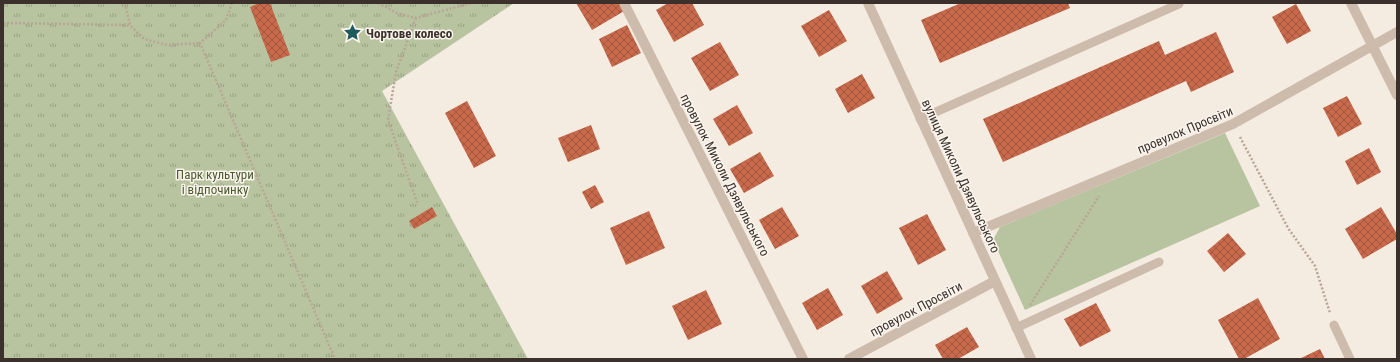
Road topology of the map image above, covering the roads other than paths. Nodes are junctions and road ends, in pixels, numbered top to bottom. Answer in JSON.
{"nodes":[{"id":1,"x":624,"y":3,"type":"edge"},
{"id":2,"x":868,"y":3,"type":"edge"},
{"id":3,"x":1351,"y":3,"type":"edge"},
{"id":4,"x":1179,"y":4,"type":"dead end"},
{"id":5,"x":1397,"y":32,"type":"edge"},
{"id":6,"x":1373,"y":45,"type":"junction"},
{"id":7,"x":1397,"y":95,"type":"edge"},
{"id":8,"x":920,"y":119,"type":"junction"},
{"id":9,"x":973,"y":233,"type":"junction"},
{"id":10,"x":1159,"y":262,"type":"dead end"},
{"id":11,"x":995,"y":281,"type":"junction"},
{"id":12,"x":1334,"y":325,"type":"road end"},
{"id":13,"x":1016,"y":328,"type":"junction"},
{"id":14,"x":803,"y":359,"type":"edge"},
{"id":15,"x":849,"y":359,"type":"edge"},
{"id":16,"x":1031,"y":359,"type":"edge"},
{"id":17,"x":1350,"y":359,"type":"edge"}],
"edges":[{"from":1,"to":14,"type":"street","name":"провулок Миколи Дзявульського"},
{"from":2,"to":8,"type":"street","name":"вулиця Миколи Дзявульського"},
{"from":3,"to":6,"type":"street"},
{"from":4,"to":8,"type":"lane"},
{"from":5,"to":6,"type":"street","name":"провулок Просвіти"},
{"from":6,"to":7,"type":"street"},
{"from":6,"to":9,"type":"street","name":"провулок Просвіти"},
{"from":8,"to":9,"type":"street","name":"вулиця Миколи Дзявульського"},
{"from":9,"to":11,"type":"street","name":"вулиця Миколи Дзявульського"},
{"from":10,"to":13,"type":"lane"},
{"from":11,"to":13,"type":"street","name":"вулиця Миколи Дзявульського"},
{"from":11,"to":15,"type":"street","name":"провулок Просвіти"},
{"from":12,"to":17,"type":"lane"},
{"from":13,"to":16,"type":"street","name":"вулиця Миколи Дзявульського"}]}
